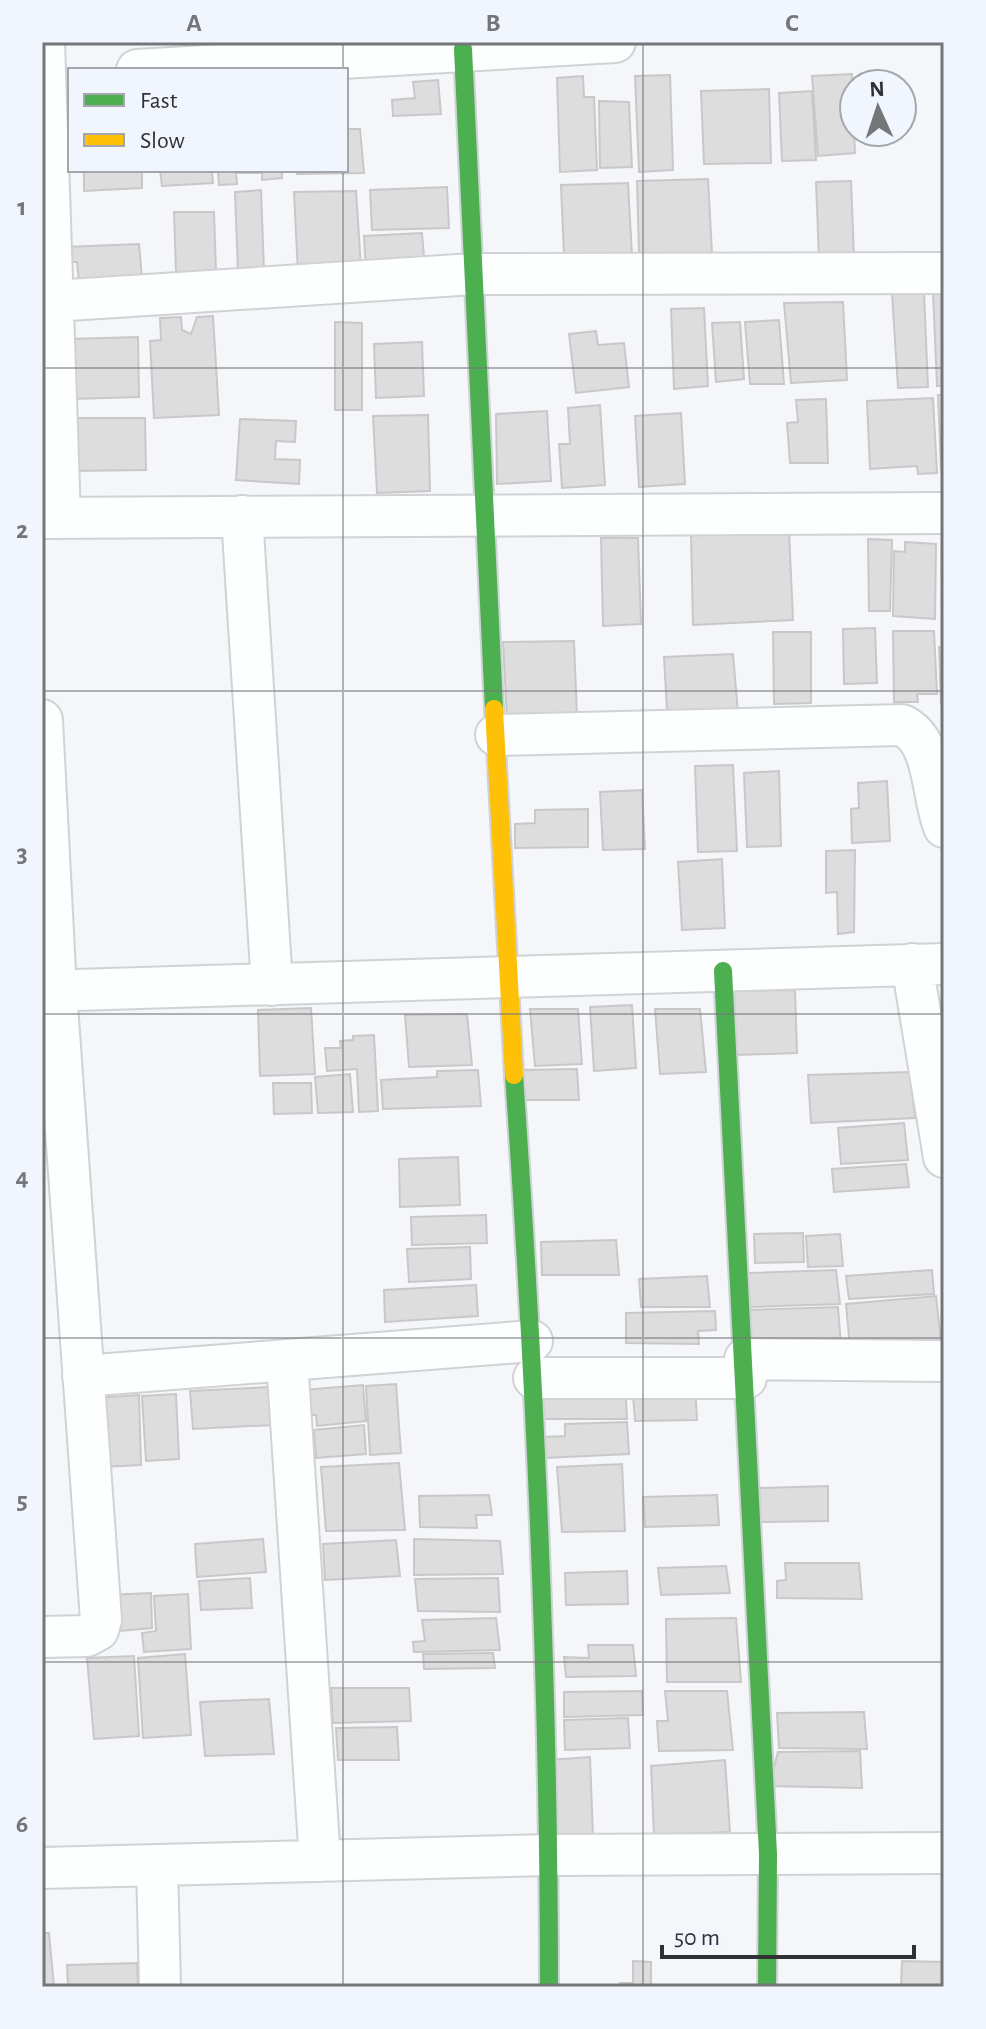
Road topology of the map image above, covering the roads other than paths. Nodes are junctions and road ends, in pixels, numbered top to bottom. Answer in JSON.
{"nodes":[{"id":1,"x":615,"y":42,"type":"edge"},
{"id":2,"x":463,"y":49,"type":"junction"},
{"id":3,"x":50,"y":67,"type":"edge"},
{"id":4,"x":168,"y":68,"type":"edge"},
{"id":5,"x":944,"y":273,"type":"edge"},
{"id":6,"x":474,"y":274,"type":"junction"},
{"id":7,"x":53,"y":301,"type":"junction"},
{"id":8,"x":944,"y":513,"type":"edge"},
{"id":9,"x":485,"y":514,"type":"junction"},
{"id":10,"x":242,"y":516,"type":"junction"},
{"id":11,"x":51,"y":518,"type":"edge"},
{"id":12,"x":42,"y":720,"type":"edge"},
{"id":13,"x":496,"y":735,"type":"junction"},
{"id":14,"x":934,"y":753,"type":"edge"},
{"id":15,"x":944,"y":827,"type":"edge"},
{"id":16,"x":928,"y":964,"type":"edge"},
{"id":17,"x":723,"y":971,"type":"junction"},
{"id":18,"x":507,"y":979,"type":"junction"},
{"id":19,"x":272,"y":985,"type":"junction"},
{"id":20,"x":49,"y":991,"type":"edge"},
{"id":21,"x":944,"y":1157,"type":"edge"},
{"id":22,"x":287,"y":1360,"type":"junction"},
{"id":23,"x":533,"y":1360,"type":"junction"},
{"id":24,"x":944,"y":1361,"type":"edge"},
{"id":25,"x":746,"y":1368,"type":"junction"},
{"id":26,"x":83,"y":1376,"type":"junction"},
{"id":27,"x":42,"y":1637,"type":"edge"},
{"id":28,"x":944,"y":1853,"type":"edge"},
{"id":29,"x":768,"y":1854,"type":"junction"},
{"id":30,"x":549,"y":1855,"type":"junction"},
{"id":31,"x":320,"y":1861,"type":"junction"},
{"id":32,"x":157,"y":1865,"type":"junction"},
{"id":33,"x":42,"y":1868,"type":"edge"},
{"id":34,"x":160,"y":1987,"type":"edge"},
{"id":35,"x":549,"y":1987,"type":"edge"},
{"id":36,"x":767,"y":1987,"type":"edge"}],
"edges":[{"from":1,"to":2,"type":"street"},
{"from":2,"to":4,"type":"street"},
{"from":2,"to":6,"type":"street"},
{"from":3,"to":7,"type":"street"},
{"from":5,"to":6,"type":"street"},
{"from":6,"to":7,"type":"street"},
{"from":6,"to":9,"type":"street"},
{"from":7,"to":11,"type":"street"},
{"from":8,"to":9,"type":"street"},
{"from":9,"to":10,"type":"street"},
{"from":9,"to":13,"type":"street"},
{"from":10,"to":11,"type":"street"},
{"from":10,"to":19,"type":"street"},
{"from":12,"to":20,"type":"street"},
{"from":13,"to":14,"type":"street"},
{"from":13,"to":18,"type":"street"},
{"from":14,"to":15,"type":"street"},
{"from":16,"to":17,"type":"street"},
{"from":16,"to":21,"type":"street"},
{"from":17,"to":18,"type":"street"},
{"from":17,"to":25,"type":"street"},
{"from":18,"to":19,"type":"street"},
{"from":18,"to":23,"type":"street"},
{"from":19,"to":20,"type":"street"},
{"from":20,"to":26,"type":"street"},
{"from":22,"to":23,"type":"street"},
{"from":22,"to":26,"type":"street"},
{"from":22,"to":31,"type":"street"},
{"from":23,"to":25,"type":"street"},
{"from":23,"to":30,"type":"street"},
{"from":24,"to":25,"type":"street"},
{"from":25,"to":29,"type":"street"},
{"from":26,"to":27,"type":"street"},
{"from":28,"to":29,"type":"street"},
{"from":29,"to":30,"type":"street"},
{"from":29,"to":36,"type":"street"},
{"from":30,"to":31,"type":"street"},
{"from":30,"to":35,"type":"street"},
{"from":31,"to":32,"type":"street"},
{"from":32,"to":33,"type":"street"},
{"from":32,"to":34,"type":"street"}]}
